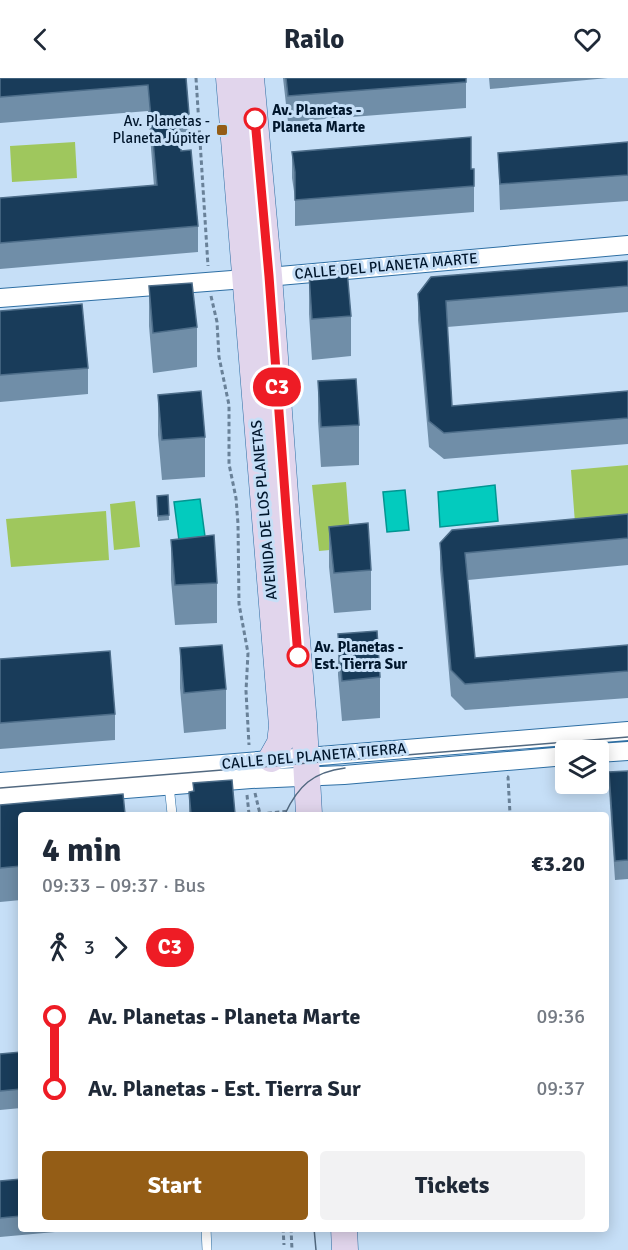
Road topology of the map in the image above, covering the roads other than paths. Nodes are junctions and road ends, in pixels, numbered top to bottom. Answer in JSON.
{"nodes":[{"id":1,"x":229,"y":78,"type":"edge"},
{"id":2,"x":251,"y":78,"type":"edge"},
{"id":3,"x":628,"y":245,"type":"edge"},
{"id":4,"x":257,"y":277,"type":"junction"},
{"id":5,"x":0,"y":298,"type":"edge"},
{"id":6,"x":628,"y":731,"type":"edge"},
{"id":7,"x":628,"y":751,"type":"edge"},
{"id":8,"x":609,"y":752,"type":"edge"},
{"id":9,"x":555,"y":757,"type":"edge"},
{"id":10,"x":307,"y":766,"type":"junction"},
{"id":11,"x":254,"y":773,"type":"junction"},
{"id":12,"x":0,"y":782,"type":"edge"},
{"id":13,"x":169,"y":786,"type":"junction"},
{"id":14,"x":0,"y":799,"type":"edge"},
{"id":15,"x":172,"y":812,"type":"edge"},
{"id":16,"x":309,"y":812,"type":"edge"},
{"id":17,"x":206,"y":1232,"type":"edge"},
{"id":18,"x":344,"y":1232,"type":"edge"},
{"id":19,"x":207,"y":1250,"type":"edge"},
{"id":20,"x":345,"y":1250,"type":"edge"}],
"edges":[{"from":1,"to":4,"type":"street","name":"AVENIDA DE LOS PLANETAS"},
{"from":2,"to":4,"type":"street","name":"AVENIDA DE LOS PLANETAS"},
{"from":3,"to":4,"type":"street","name":"CALLE DEL PLANETA MARTE"},
{"from":4,"to":5,"type":"street","name":"CALLE DEL PLANETA MARTE"},
{"from":4,"to":10,"type":"street","name":"AVENIDA DE LOS PLANETAS"},
{"from":4,"to":11,"type":"street","name":"AVENIDA DE LOS PLANETAS"},
{"from":6,"to":10,"type":"street","name":"CALLE DEL PLANETA TIERRA"},
{"from":7,"to":8,"type":"street"},
{"from":9,"to":10,"type":"street","name":"CALLE DEL PLANETA TIERRA"},
{"from":10,"to":11,"type":"street","name":"CALLE DEL PLANETA TIERRA"},
{"from":10,"to":11,"type":"street","name":"CALLE DEL PLANETA TIERRA"},
{"from":10,"to":16,"type":"street","name":"AVENIDA DE LOS PLANETAS"},
{"from":11,"to":12,"type":"street","name":"CALLE DEL PLANETA TIERRA"},
{"from":11,"to":13,"type":"street","name":"CALLE DEL PLANETA TIERRA"},
{"from":13,"to":14,"type":"street","name":"CALLE DEL PLANETA TIERRA"},
{"from":13,"to":15,"type":"lane"},
{"from":17,"to":19,"type":"lane"},
{"from":18,"to":20,"type":"street"}]}
